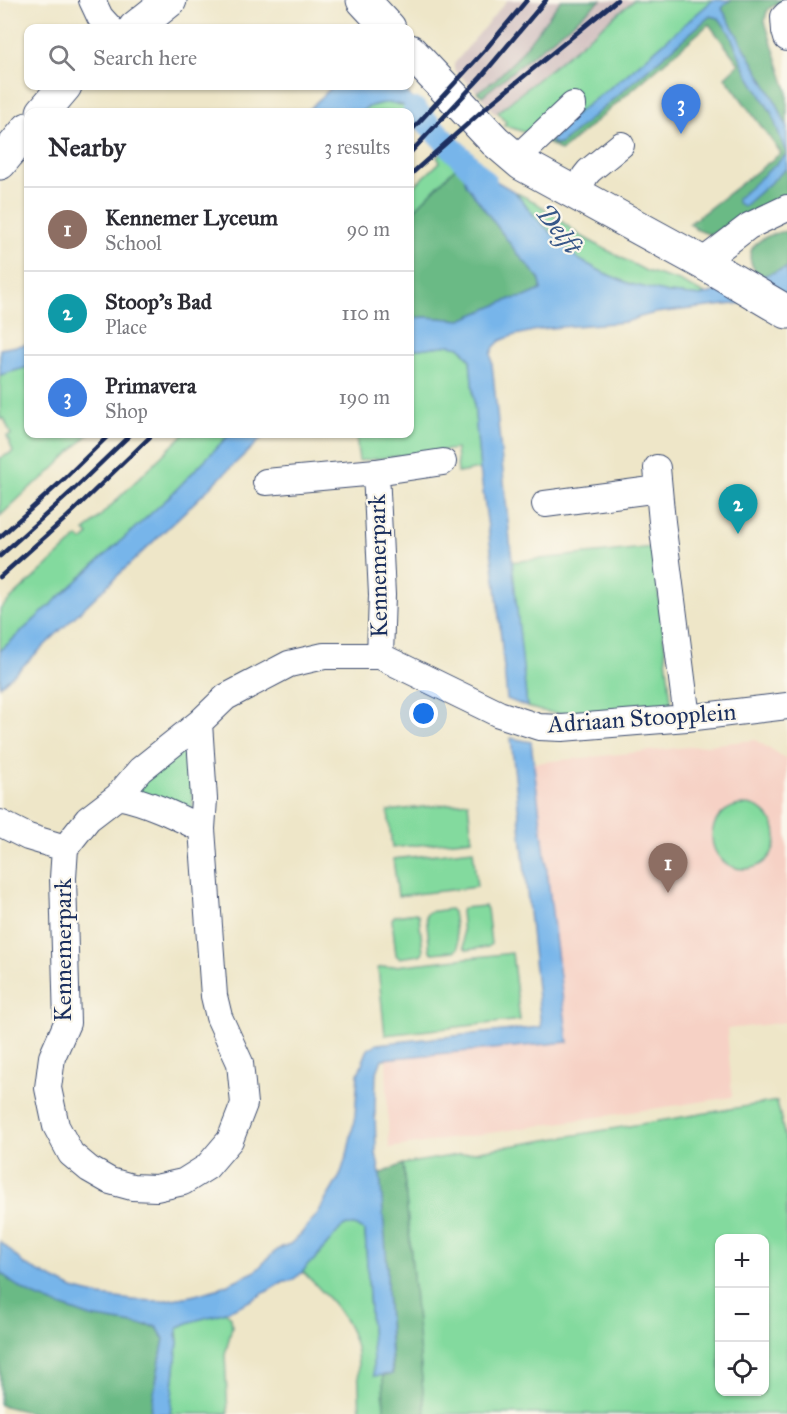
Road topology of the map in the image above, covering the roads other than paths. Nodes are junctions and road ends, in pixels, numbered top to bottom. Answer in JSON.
{"nodes":[{"id":1,"x":92,"y":0,"type":"edge"},
{"id":2,"x":136,"y":0,"type":"edge"},
{"id":3,"x":170,"y":0,"type":"edge"},
{"id":4,"x":363,"y":0,"type":"edge"},
{"id":5,"x":787,"y":14,"type":"edge"},
{"id":6,"x":107,"y":24,"type":"edge"},
{"id":7,"x":115,"y":24,"type":"edge"},
{"id":8,"x":140,"y":24,"type":"edge"},
{"id":9,"x":385,"y":24,"type":"edge"},
{"id":10,"x":787,"y":38,"type":"edge"},
{"id":11,"x":414,"y":55,"type":"edge"},
{"id":12,"x":62,"y":90,"type":"edge"},
{"id":13,"x":83,"y":90,"type":"edge"},
{"id":14,"x":573,"y":105,"type":"dead end"},
{"id":15,"x":46,"y":108,"type":"edge"},
{"id":16,"x":68,"y":108,"type":"edge"},
{"id":17,"x":24,"y":134,"type":"edge"},
{"id":18,"x":621,"y":144,"type":"dead end"},
{"id":19,"x":516,"y":159,"type":"junction"},
{"id":20,"x":0,"y":163,"type":"edge"},
{"id":21,"x":24,"y":164,"type":"edge"},
{"id":22,"x":0,"y":186,"type":"edge"},
{"id":23,"x":577,"y":194,"type":"junction"},
{"id":24,"x":787,"y":208,"type":"edge"},
{"id":25,"x":708,"y":266,"type":"junction"},
{"id":26,"x":783,"y":309,"type":"edge"},
{"id":27,"x":443,"y":462,"type":"dead end"},
{"id":28,"x":376,"y":472,"type":"junction"},
{"id":29,"x":266,"y":482,"type":"dead end"},
{"id":30,"x":545,"y":504,"type":"dead end"},
{"id":31,"x":380,"y":656,"type":"junction"},
{"id":32,"x":787,"y":706,"type":"edge"},
{"id":33,"x":500,"y":714,"type":"joint"},
{"id":34,"x":687,"y":718,"type":"junction"},
{"id":35,"x":199,"y":723,"type":"junction"},
{"id":36,"x":118,"y":796,"type":"junction"},
{"id":37,"x":0,"y":822,"type":"edge"},
{"id":38,"x":202,"y":829,"type":"junction"},
{"id":39,"x":64,"y":848,"type":"junction"}],
"edges":[{"from":1,"to":6,"type":"street"},
{"from":2,"to":7,"type":"main road"},
{"from":3,"to":8,"type":"main road"},
{"from":4,"to":9,"type":"main road"},
{"from":5,"to":10,"type":"street"},
{"from":11,"to":19,"type":"main road"},
{"from":12,"to":15,"type":"main road"},
{"from":13,"to":16,"type":"main road"},
{"from":14,"to":19,"type":"street"},
{"from":17,"to":20,"type":"main road"},
{"from":18,"to":23,"type":"street"},
{"from":19,"to":23,"type":"main road"},
{"from":21,"to":22,"type":"main road"},
{"from":23,"to":25,"type":"main road"},
{"from":24,"to":25,"type":"street"},
{"from":25,"to":26,"type":"main road"},
{"from":27,"to":28,"type":"street","name":"Kennemerpark"},
{"from":28,"to":29,"type":"street"},
{"from":28,"to":31,"type":"street","name":"Kennemerpark"},
{"from":30,"to":34,"type":"street"},
{"from":31,"to":33,"type":"street","name":"Kennemerpark"},
{"from":31,"to":35,"type":"street","name":"Kennemerpark"},
{"from":32,"to":34,"type":"street","name":"Adriaan Stoopplein"},
{"from":33,"to":34,"type":"street","name":"Adriaan Stoopplein"},
{"from":35,"to":36,"type":"street","name":"Kennemerpark"},
{"from":35,"to":38,"type":"street","name":"Kennemerpark"},
{"from":36,"to":38,"type":"street"},
{"from":36,"to":39,"type":"street","name":"Kennemerpark"},
{"from":37,"to":39,"type":"street"},
{"from":38,"to":39,"type":"street","name":"Kennemerpark"}]}
